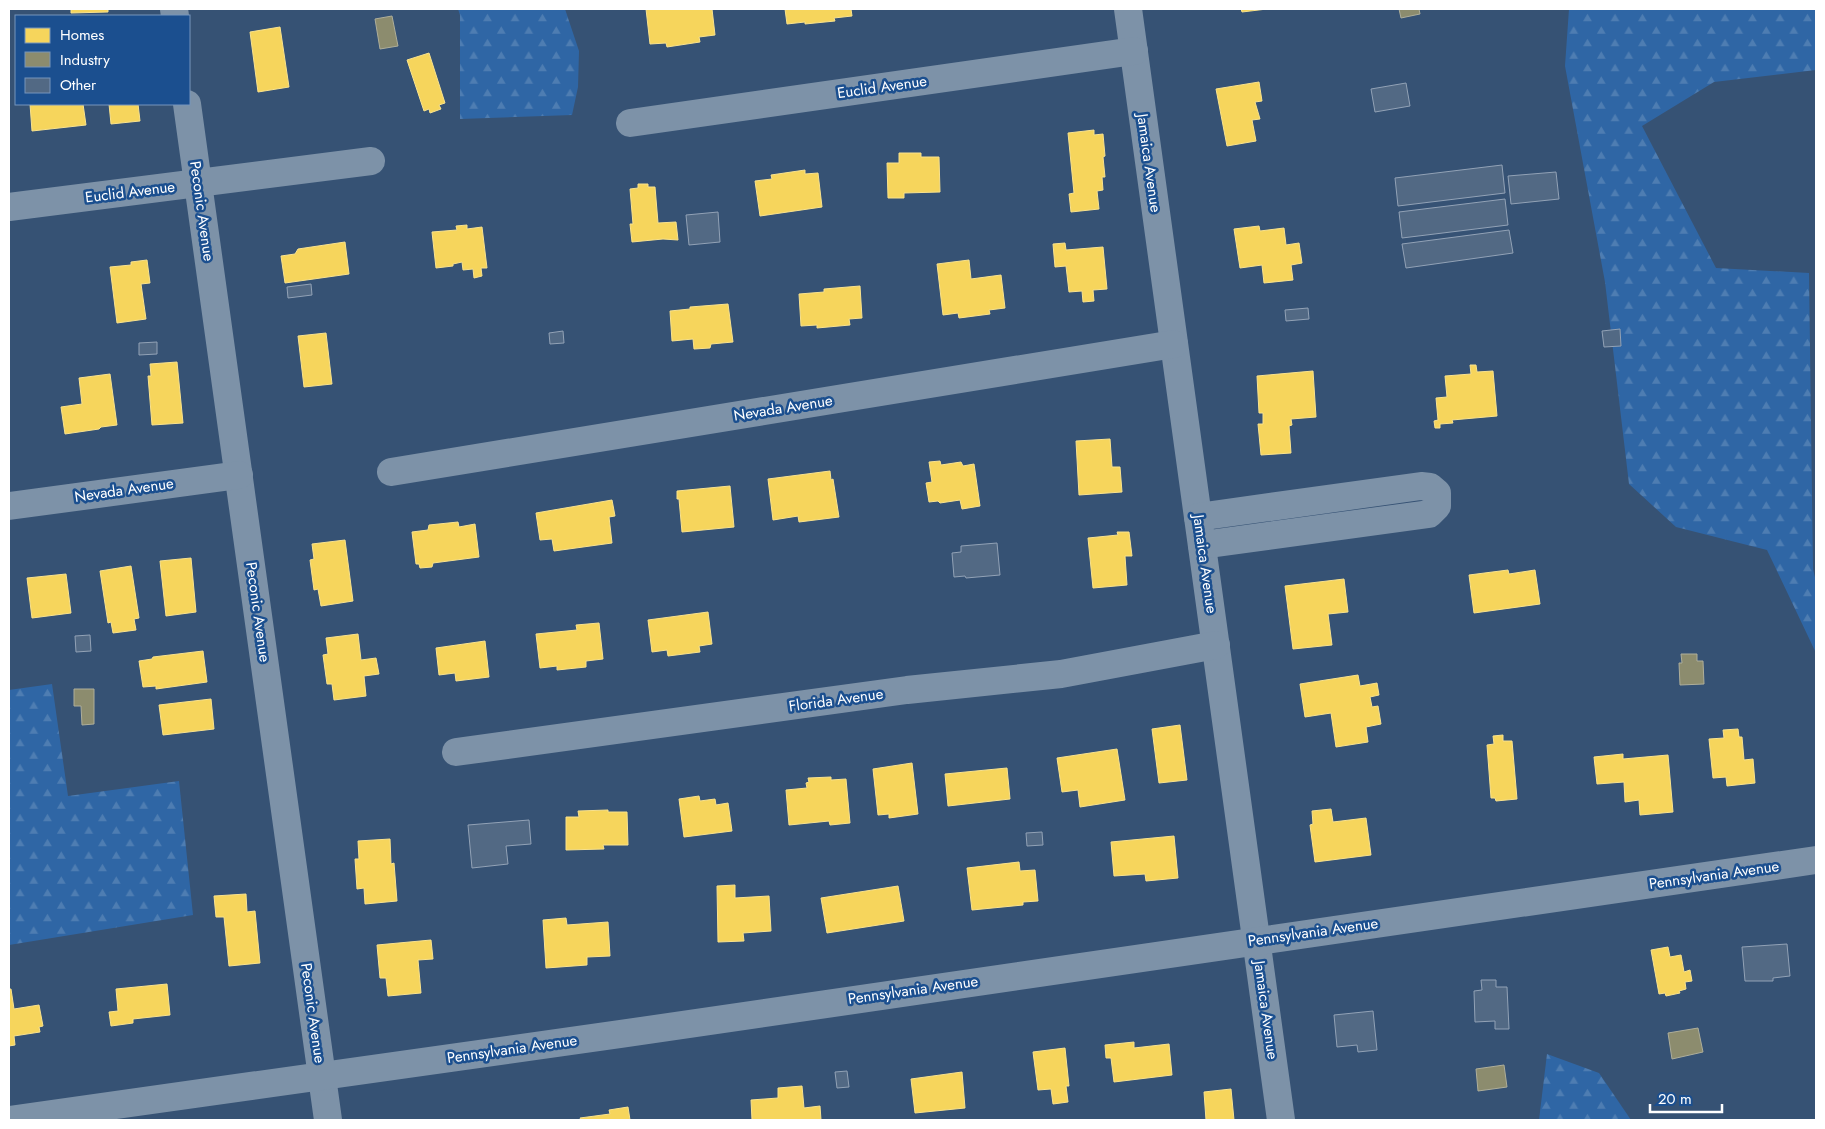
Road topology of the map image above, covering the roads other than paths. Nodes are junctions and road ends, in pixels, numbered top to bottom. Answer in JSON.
{"nodes":[{"id":1,"x":1128,"y":9,"type":"edge"},
{"id":2,"x":1134,"y":52,"type":"junction"},
{"id":3,"x":187,"y":105,"type":"edge"},
{"id":4,"x":630,"y":123,"type":"dead end"},
{"id":5,"x":371,"y":160,"type":"dead end"},
{"id":6,"x":198,"y":183,"type":"junction"},
{"id":7,"x":9,"y":208,"type":"edge"},
{"id":8,"x":1174,"y":344,"type":"junction"},
{"id":9,"x":391,"y":472,"type":"dead end"},
{"id":10,"x":239,"y":475,"type":"junction"},
{"id":11,"x":9,"y":506,"type":"edge"},
{"id":12,"x":1198,"y":517,"type":"junction"},
{"id":13,"x":1202,"y":545,"type":"junction"},
{"id":14,"x":1216,"y":645,"type":"junction"},
{"id":15,"x":456,"y":752,"type":"dead end"},
{"id":16,"x":1816,"y":860,"type":"edge"},
{"id":17,"x":1256,"y":940,"type":"junction"},
{"id":18,"x":322,"y":1077,"type":"junction"},
{"id":19,"x":9,"y":1120,"type":"edge"},
{"id":20,"x":328,"y":1120,"type":"edge"},
{"id":21,"x":1281,"y":1120,"type":"edge"}],
"edges":[{"from":1,"to":2,"type":"street","name":"Jamaica Avenue"},
{"from":2,"to":4,"type":"street","name":"Euclid Avenue"},
{"from":2,"to":8,"type":"street","name":"Jamaica Avenue"},
{"from":3,"to":6,"type":"street","name":"Peconic Avenue"},
{"from":5,"to":6,"type":"street","name":"Euclid Avenue"},
{"from":6,"to":7,"type":"street","name":"Euclid Avenue"},
{"from":6,"to":10,"type":"street","name":"Peconic Avenue"},
{"from":8,"to":9,"type":"street","name":"Nevada Avenue"},
{"from":8,"to":12,"type":"street","name":"Jamaica Avenue"},
{"from":10,"to":11,"type":"street","name":"Nevada Avenue"},
{"from":10,"to":18,"type":"street","name":"Peconic Avenue"},
{"from":12,"to":13,"type":"street","name":"Jamaica Avenue"},
{"from":12,"to":13,"type":"street"},
{"from":13,"to":14,"type":"street","name":"Jamaica Avenue"},
{"from":14,"to":15,"type":"street","name":"Florida Avenue"},
{"from":14,"to":17,"type":"street","name":"Jamaica Avenue"},
{"from":16,"to":17,"type":"street","name":"Pennsylvania Avenue"},
{"from":17,"to":18,"type":"street","name":"Pennsylvania Avenue"},
{"from":17,"to":21,"type":"street","name":"Jamaica Avenue"},
{"from":18,"to":19,"type":"street","name":"Pennsylvania Avenue"},
{"from":18,"to":20,"type":"street","name":"Peconic Avenue"}]}
